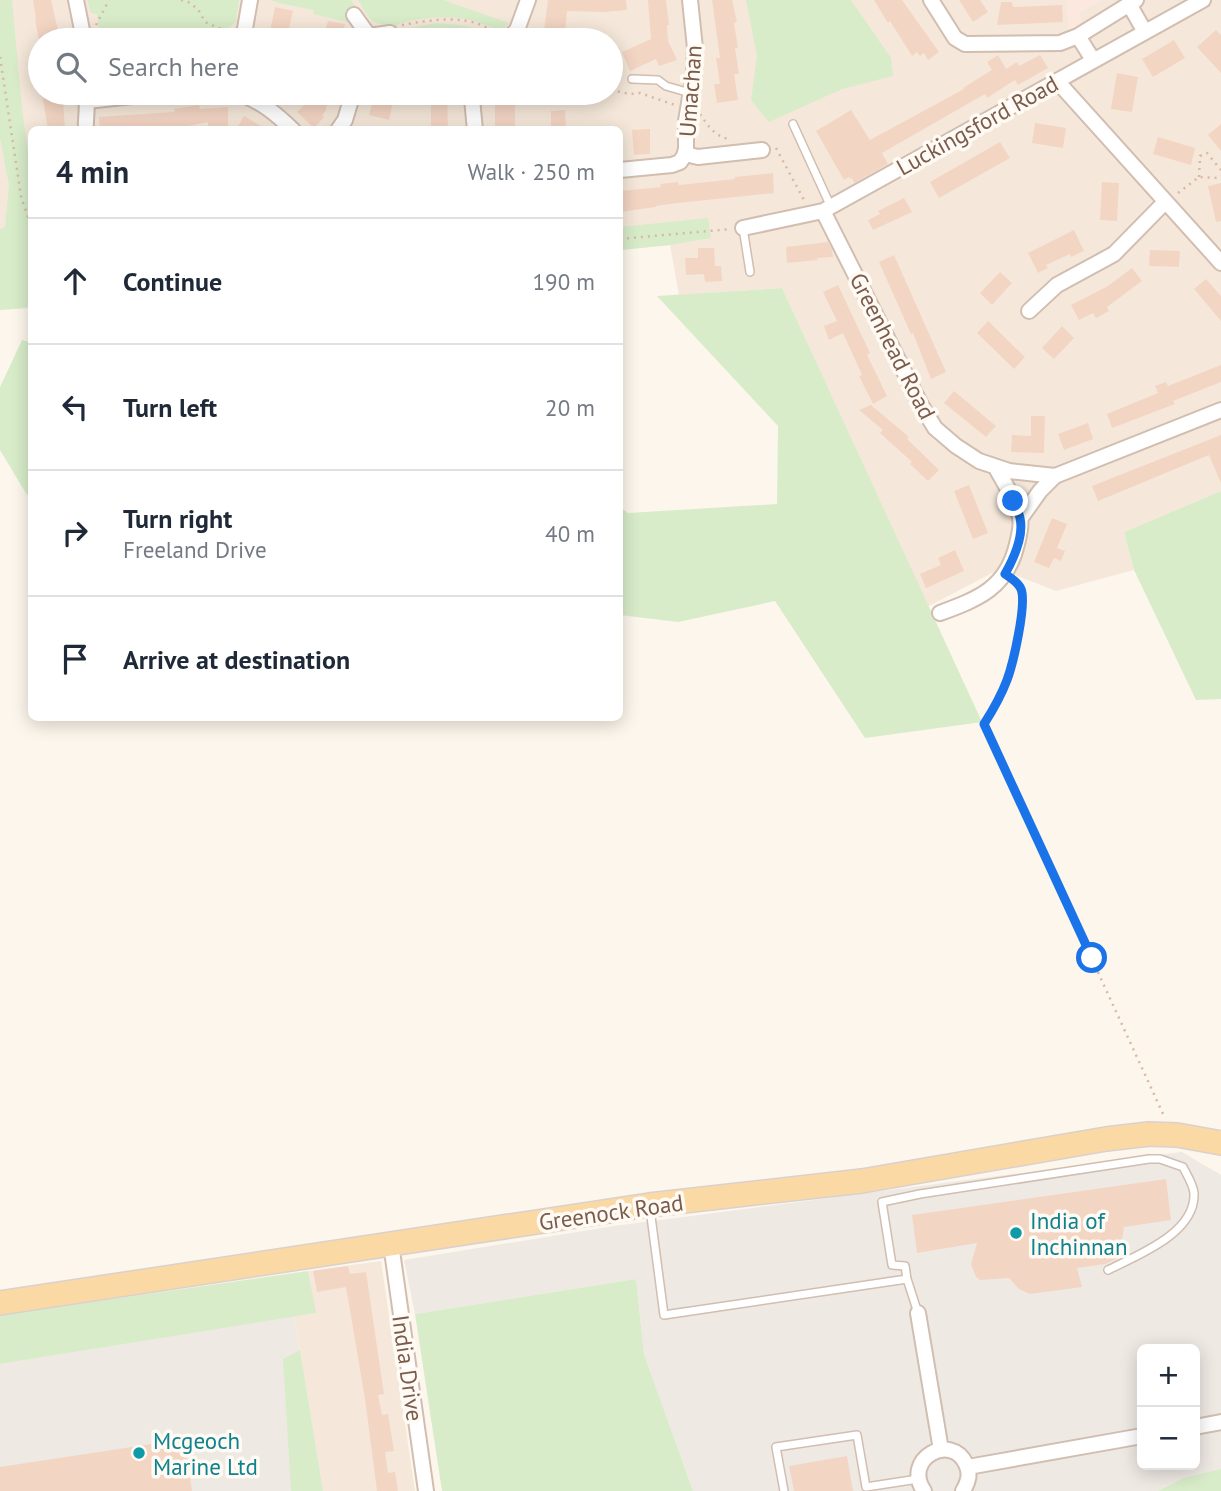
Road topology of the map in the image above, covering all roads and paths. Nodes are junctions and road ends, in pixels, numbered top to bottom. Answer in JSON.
{"nodes":[{"id":1,"x":76,"y":0,"type":"edge"},
{"id":2,"x":109,"y":0,"type":"edge"},
{"id":3,"x":180,"y":0,"type":"edge"},
{"id":4,"x":250,"y":0,"type":"edge"},
{"id":5,"x":528,"y":0,"type":"edge"},
{"id":6,"x":690,"y":0,"type":"edge"},
{"id":7,"x":931,"y":0,"type":"edge"},
{"id":8,"x":1203,"y":0,"type":"edge"},
{"id":9,"x":1132,"y":2,"type":"edge"},
{"id":10,"x":354,"y":15,"type":"dead end"},
{"id":11,"x":82,"y":28,"type":"edge"},
{"id":12,"x":93,"y":28,"type":"edge"},
{"id":13,"x":220,"y":28,"type":"edge"},
{"id":14,"x":243,"y":28,"type":"edge"},
{"id":15,"x":362,"y":28,"type":"edge"},
{"id":16,"x":396,"y":28,"type":"edge"},
{"id":17,"x":486,"y":28,"type":"edge"},
{"id":18,"x":518,"y":28,"type":"edge"},
{"id":19,"x":1145,"y":32,"type":"junction"},
{"id":20,"x":1078,"y":36,"type":"junction"},
{"id":21,"x":0,"y":57,"type":"edge"},
{"id":22,"x":1093,"y":60,"type":"junction"},
{"id":23,"x":632,"y":79,"type":"dead end"},
{"id":24,"x":1057,"y":81,"type":"junction"},
{"id":25,"x":623,"y":93,"type":"edge"},
{"id":26,"x":690,"y":93,"type":"junction"},
{"id":27,"x":86,"y":105,"type":"edge"},
{"id":28,"x":263,"y":105,"type":"edge"},
{"id":29,"x":349,"y":105,"type":"edge"},
{"id":30,"x":474,"y":105,"type":"edge"},
{"id":31,"x":687,"y":110,"type":"junction"},
{"id":32,"x":793,"y":124,"type":"dead end"},
{"id":33,"x":86,"y":126,"type":"edge"},
{"id":34,"x":283,"y":126,"type":"edge"},
{"id":35,"x":341,"y":126,"type":"edge"},
{"id":36,"x":474,"y":126,"type":"edge"},
{"id":37,"x":762,"y":150,"type":"dead end"},
{"id":38,"x":685,"y":153,"type":"junction"},
{"id":39,"x":623,"y":170,"type":"edge"},
{"id":40,"x":1221,"y":170,"type":"edge"},
{"id":41,"x":1221,"y":176,"type":"edge"},
{"id":42,"x":1199,"y":177,"type":"junction"},
{"id":43,"x":1165,"y":202,"type":"junction"},
{"id":44,"x":827,"y":209,"type":"junction"},
{"id":45,"x":28,"y":214,"type":"edge"},
{"id":46,"x":743,"y":228,"type":"junction"},
{"id":47,"x":623,"y":239,"type":"edge"},
{"id":48,"x":1221,"y":263,"type":"edge"},
{"id":49,"x":750,"y":272,"type":"dead end"},
{"id":50,"x":1029,"y":311,"type":"dead end"},
{"id":51,"x":1221,"y":410,"type":"edge"},
{"id":52,"x":996,"y":468,"type":"junction"},
{"id":53,"x":1055,"y":476,"type":"junction"},
{"id":54,"x":1020,"y":519,"type":"junction"},
{"id":55,"x":1005,"y":574,"type":"junction"},
{"id":56,"x":940,"y":612,"type":"dead end"},
{"id":57,"x":1167,"y":1122,"type":"dead end"},
{"id":58,"x":1221,"y":1143,"type":"edge"},
{"id":59,"x":896,"y":1187,"type":"junction"},
{"id":60,"x":649,"y":1205,"type":"junction"},
{"id":61,"x":391,"y":1244,"type":"junction"},
{"id":62,"x":1108,"y":1270,"type":"dead end"},
{"id":63,"x":907,"y":1279,"type":"junction"},
{"id":64,"x":0,"y":1303,"type":"edge"},
{"id":65,"x":918,"y":1313,"type":"joint"},
{"id":66,"x":1221,"y":1422,"type":"edge"},
{"id":67,"x":1200,"y":1426,"type":"edge"},
{"id":68,"x":1137,"y":1437,"type":"edge"},
{"id":69,"x":941,"y":1450,"type":"junction"},
{"id":70,"x":968,"y":1467,"type":"junction"},
{"id":71,"x":921,"y":1485,"type":"edge"},
{"id":72,"x":426,"y":1491,"type":"edge"},
{"id":73,"x":785,"y":1491,"type":"edge"},
{"id":74,"x":963,"y":1491,"type":"edge"}],
"edges":[{"from":1,"to":11,"type":"street"},
{"from":2,"to":12,"type":"path"},
{"from":3,"to":13,"type":"path"},
{"from":4,"to":14,"type":"street"},
{"from":5,"to":18,"type":"street"},
{"from":6,"to":26,"type":"street","name":"Umachan"},
{"from":7,"to":20,"type":"street"},
{"from":8,"to":19,"type":"street","name":"Luckingsford Road"},
{"from":9,"to":19,"type":"street"},
{"from":9,"to":20,"type":"street"},
{"from":10,"to":15,"type":"street"},
{"from":16,"to":17,"type":"path"},
{"from":19,"to":22,"type":"street","name":"Luckingsford Road"},
{"from":20,"to":22,"type":"street"},
{"from":21,"to":45,"type":"path"},
{"from":22,"to":24,"type":"street","name":"Luckingsford Road"},
{"from":23,"to":26,"type":"lane"},
{"from":24,"to":43,"type":"street"},
{"from":24,"to":44,"type":"street","name":"Luckingsford Road"},
{"from":25,"to":31,"type":"path"},
{"from":26,"to":31,"type":"street","name":"Umachan"},
{"from":27,"to":33,"type":"street"},
{"from":28,"to":34,"type":"street"},
{"from":29,"to":35,"type":"street"},
{"from":30,"to":36,"type":"street"},
{"from":31,"to":38,"type":"street","name":"Umachan"},
{"from":32,"to":44,"type":"lane"},
{"from":37,"to":38,"type":"street"},
{"from":38,"to":39,"type":"street","name":"Umachan"},
{"from":40,"to":42,"type":"path"},
{"from":41,"to":42,"type":"path"},
{"from":42,"to":43,"type":"path"},
{"from":43,"to":48,"type":"street"},
{"from":43,"to":50,"type":"street"},
{"from":44,"to":46,"type":"street","name":"Luckingsford Road"},
{"from":44,"to":52,"type":"street","name":"Greenhead Road"},
{"from":46,"to":47,"type":"path"},
{"from":46,"to":49,"type":"lane"},
{"from":51,"to":53,"type":"street","name":"Greenhead Road"},
{"from":52,"to":53,"type":"street","name":"Greenhead Road"},
{"from":52,"to":54,"type":"street"},
{"from":53,"to":54,"type":"street"},
{"from":54,"to":55,"type":"street"},
{"from":55,"to":56,"type":"street"},
{"from":55,"to":57,"type":"path"},
{"from":58,"to":59,"type":"main road","name":"Greenock Road"},
{"from":59,"to":60,"type":"main road","name":"Greenock Road"},
{"from":59,"to":62,"type":"lane"},
{"from":59,"to":63,"type":"lane"},
{"from":60,"to":61,"type":"main road","name":"Greenock Road"},
{"from":60,"to":63,"type":"lane"},
{"from":61,"to":64,"type":"main road","name":"Greenock Road"},
{"from":61,"to":72,"type":"street","name":"India Drive"},
{"from":63,"to":65,"type":"lane"},
{"from":65,"to":69,"type":"street"},
{"from":66,"to":67,"type":"street"},
{"from":68,"to":70,"type":"street"},
{"from":69,"to":70,"type":"street"},
{"from":69,"to":71,"type":"street"},
{"from":70,"to":74,"type":"street"},
{"from":71,"to":73,"type":"lane"}]}
